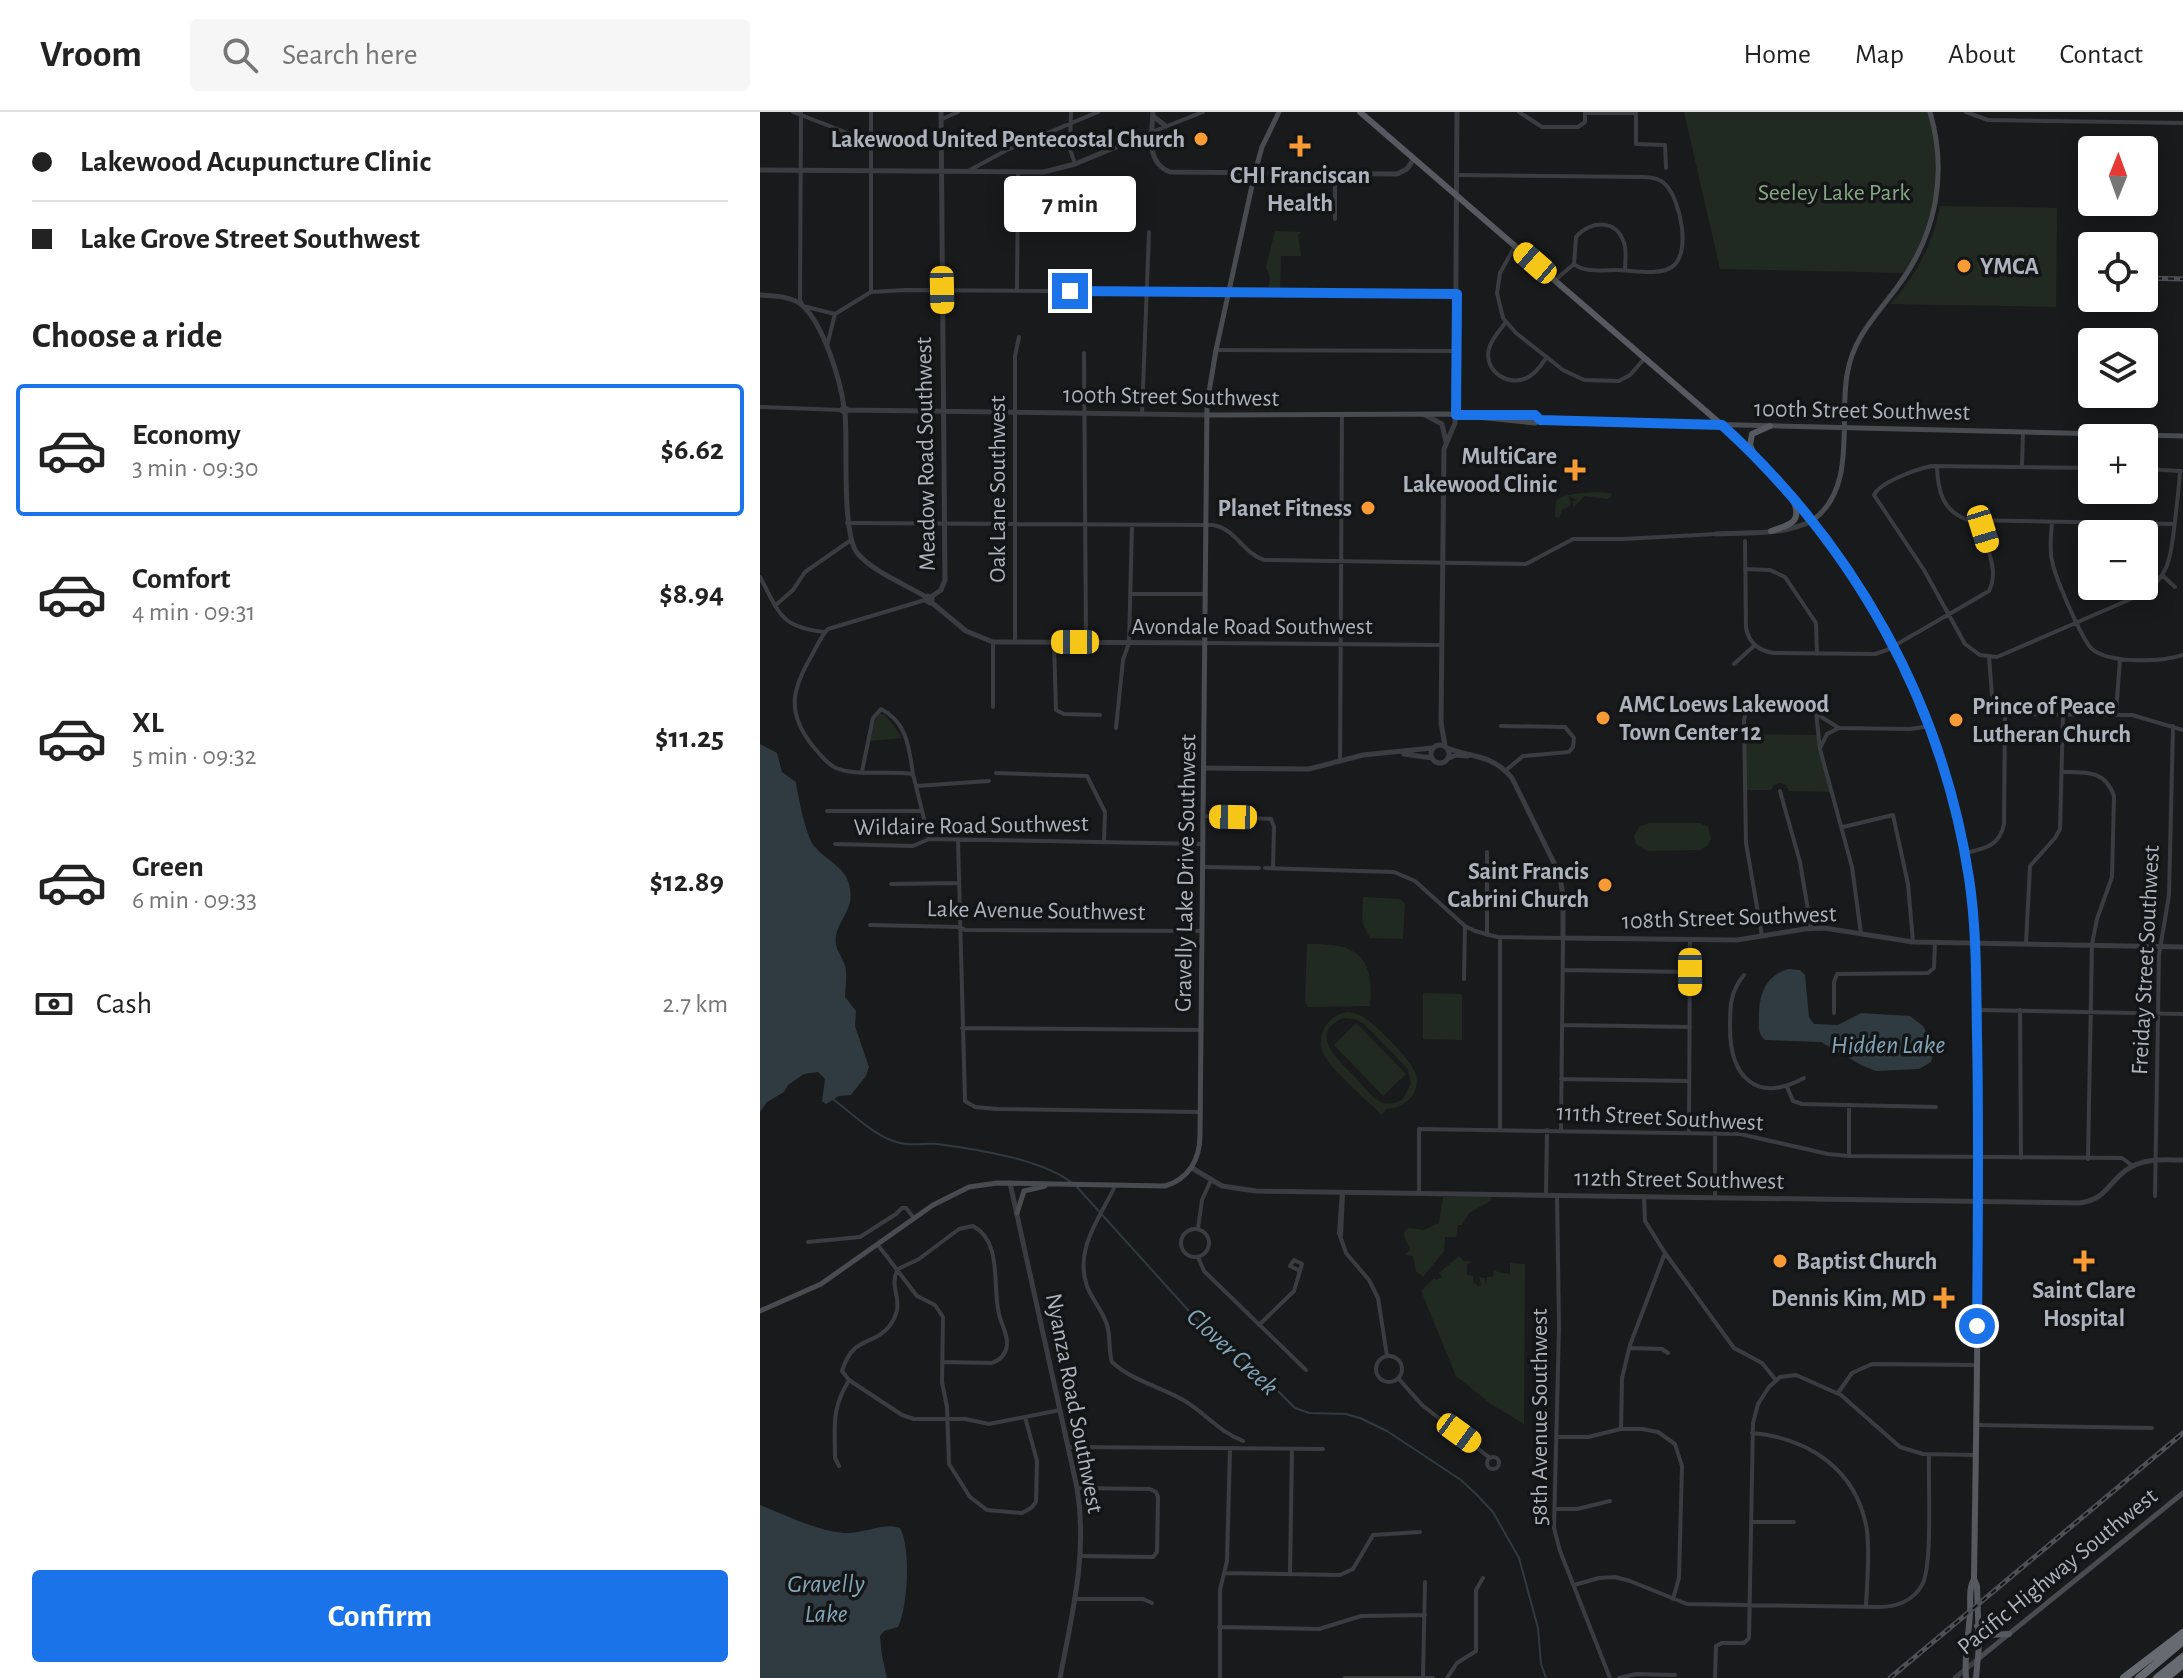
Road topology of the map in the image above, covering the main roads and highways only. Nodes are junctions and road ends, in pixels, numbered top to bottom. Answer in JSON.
{"nodes":[{"id":1,"x":1279,"y":112,"type":"edge"},
{"id":2,"x":1360,"y":112,"type":"edge"},
{"id":3,"x":1932,"y":113,"type":"edge"},
{"id":4,"x":1207,"y":415,"type":"junction"},
{"id":5,"x":1722,"y":425,"type":"junction"},
{"id":6,"x":1770,"y":426,"type":"junction"},
{"id":7,"x":1845,"y":428,"type":"junction"},
{"id":8,"x":2183,"y":436,"type":"edge"},
{"id":9,"x":1759,"y":461,"type":"junction"},
{"id":10,"x":1790,"y":493,"type":"junction"},
{"id":11,"x":1813,"y":520,"type":"junction"},
{"id":12,"x":1771,"y":531,"type":"road end"},
{"id":13,"x":1057,"y":1184,"type":"junction"},
{"id":14,"x":1017,"y":1213,"type":"road end"},
{"id":15,"x":760,"y":1311,"type":"edge"},
{"id":16,"x":2183,"y":1493,"type":"edge"},
{"id":17,"x":1974,"y":1579,"type":"junction"},
{"id":18,"x":1977,"y":1626,"type":"junction"},
{"id":19,"x":2183,"y":1633,"type":"edge"},
{"id":20,"x":2009,"y":1634,"type":"junction"},
{"id":21,"x":2183,"y":1641,"type":"edge"},
{"id":22,"x":2183,"y":1657,"type":"edge"},
{"id":23,"x":1978,"y":1659,"type":"junction"},
{"id":24,"x":2183,"y":1664,"type":"edge"},
{"id":25,"x":1968,"y":1678,"type":"edge"},
{"id":26,"x":1976,"y":1678,"type":"edge"},
{"id":27,"x":2124,"y":1678,"type":"edge"},
{"id":28,"x":2139,"y":1678,"type":"edge"},
{"id":29,"x":2157,"y":1678,"type":"edge"},
{"id":30,"x":2166,"y":1678,"type":"edge"}],
"edges":[{"from":1,"to":4,"type":"main road","name":"Gravelly Lake Drive Southwest"},
{"from":2,"to":5,"type":"main road"},
{"from":3,"to":7,"type":"main road"},
{"from":4,"to":5,"type":"main road","name":"100th Street Southwest"},
{"from":4,"to":13,"type":"main road","name":"Gravelly Lake Drive Southwest"},
{"from":5,"to":6,"type":"main road","name":"100th Street Southwest"},
{"from":5,"to":9,"type":"main road"},
{"from":6,"to":7,"type":"main road","name":"100th Street Southwest"},
{"from":6,"to":9,"type":"main road"},
{"from":7,"to":8,"type":"main road","name":"100th Street Southwest"},
{"from":7,"to":11,"type":"main road"},
{"from":9,"to":10,"type":"main road"},
{"from":10,"to":11,"type":"main road"},
{"from":10,"to":12,"type":"main road"},
{"from":11,"to":17,"type":"main road"},
{"from":13,"to":14,"type":"main road"},
{"from":13,"to":15,"type":"main road"},
{"from":16,"to":20,"type":"main road","name":"Pacific Highway Southwest"},
{"from":17,"to":18,"type":"main road"},
{"from":17,"to":25,"type":"main road"},
{"from":18,"to":20,"type":"main road"},
{"from":18,"to":23,"type":"main road"},
{"from":19,"to":27,"type":"highway"},
{"from":20,"to":23,"type":"main road","name":"Pacific Highway Southwest"},
{"from":21,"to":28,"type":"highway"},
{"from":22,"to":29,"type":"highway"},
{"from":23,"to":26,"type":"main road"},
{"from":24,"to":30,"type":"highway"}]}
